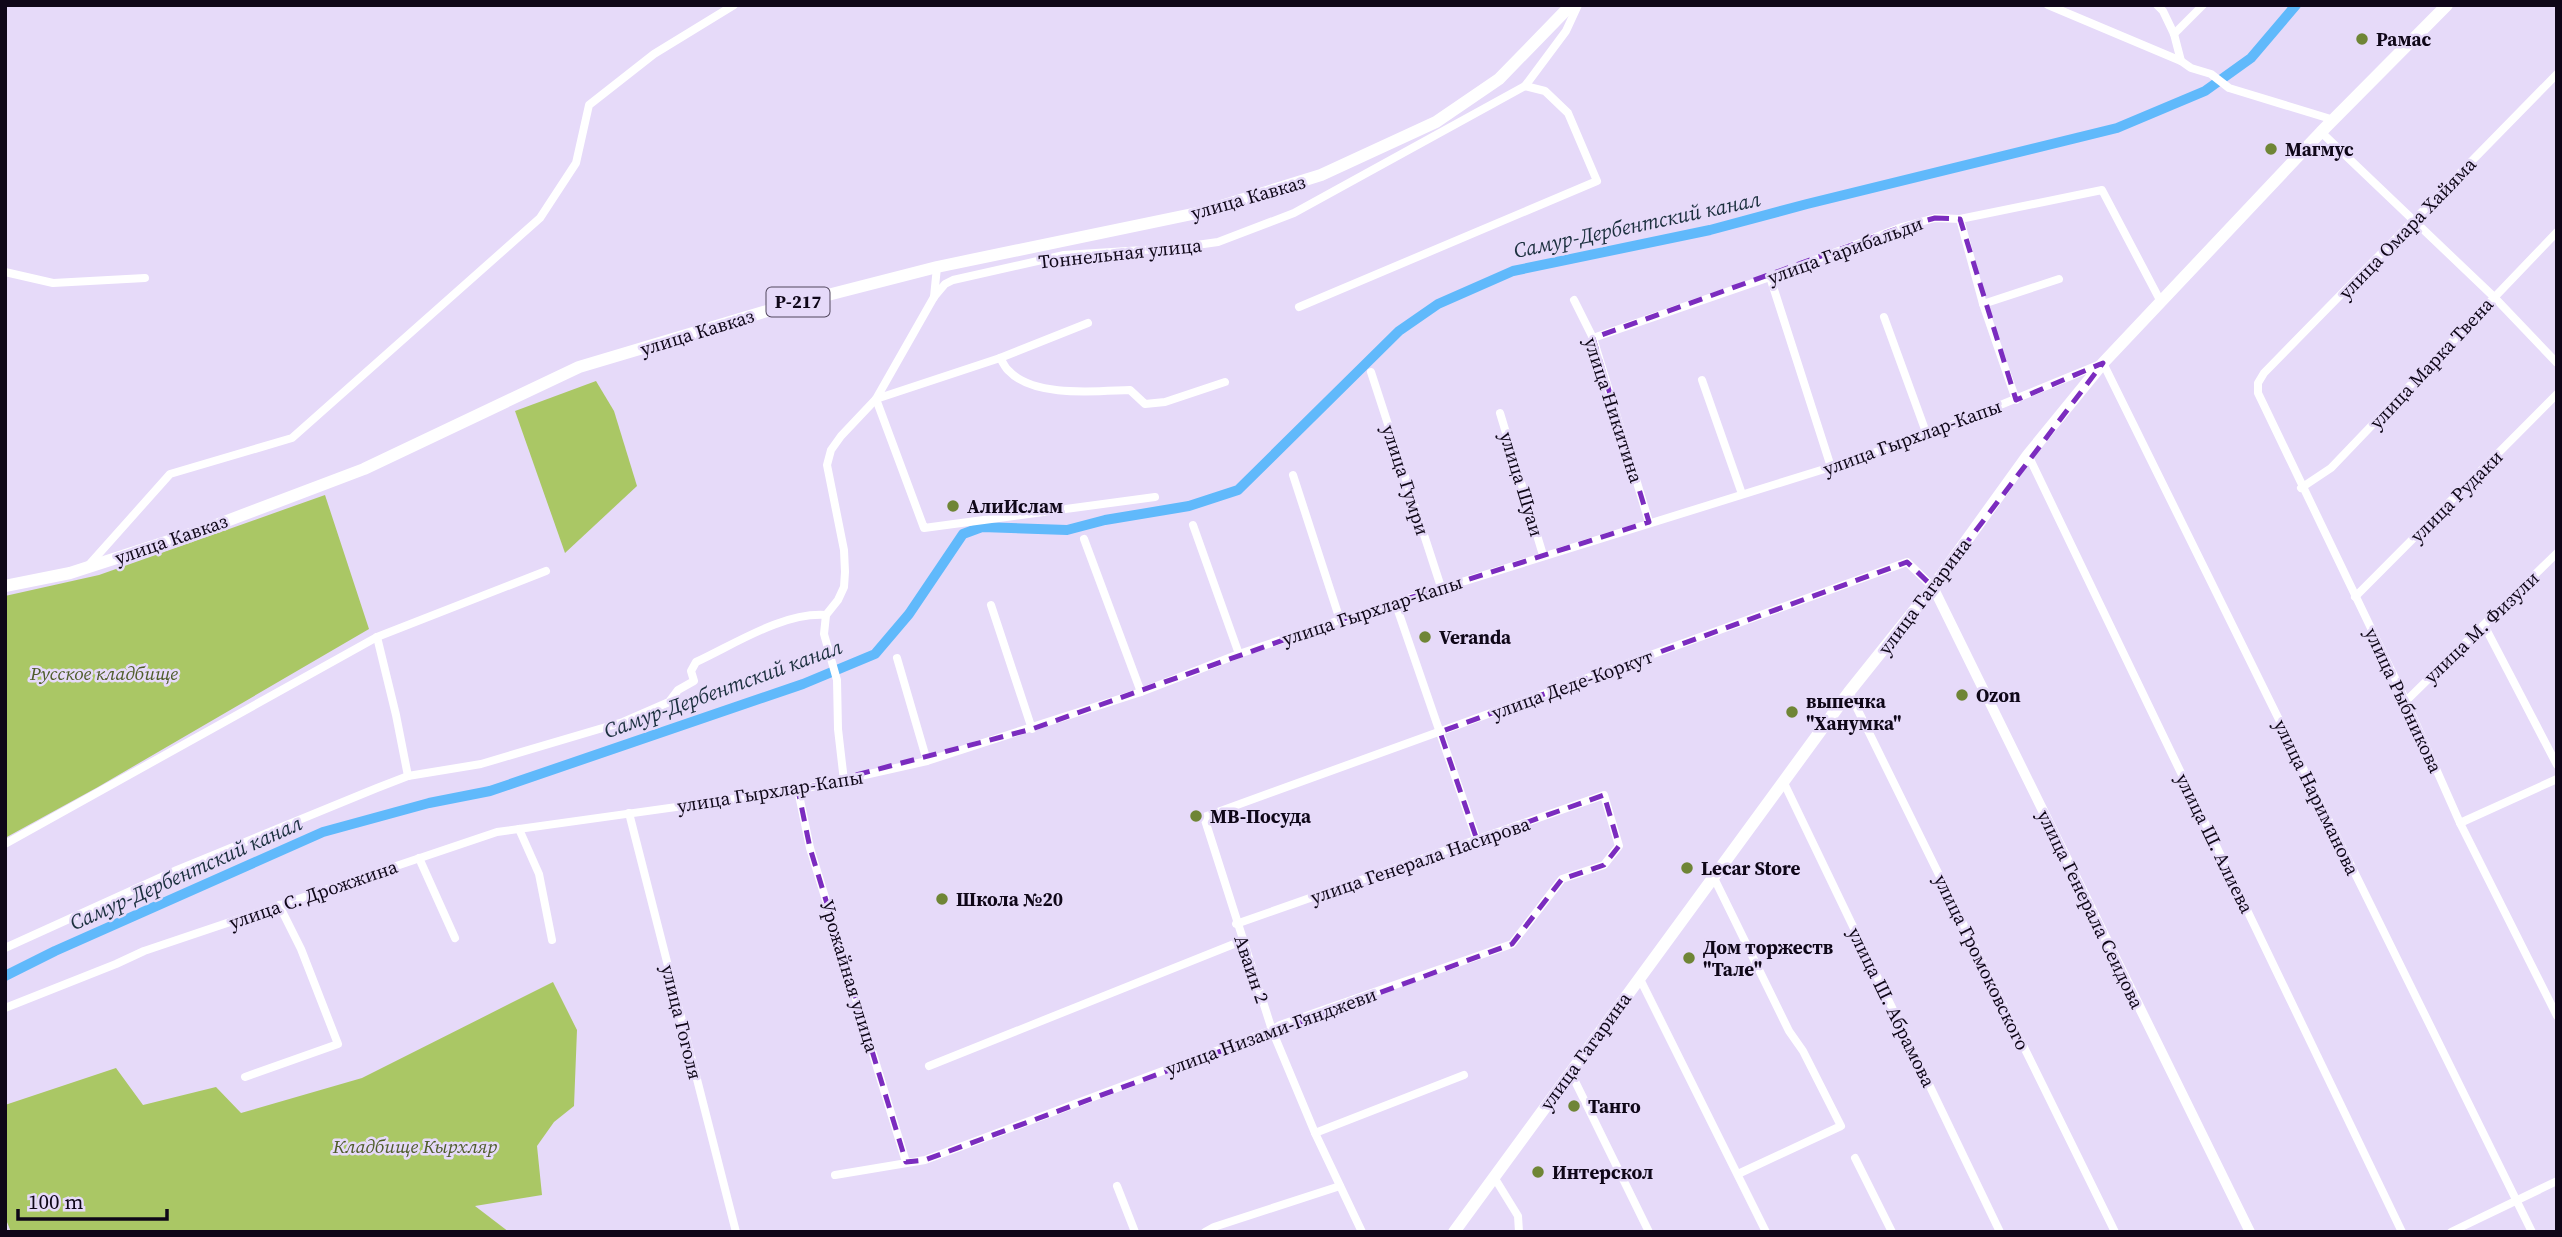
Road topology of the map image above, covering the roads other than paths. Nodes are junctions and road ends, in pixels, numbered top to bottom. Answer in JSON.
{"nodes":[{"id":1,"x":734,"y":5,"type":"edge"},
{"id":2,"x":1571,"y":5,"type":"edge"},
{"id":3,"x":1578,"y":5,"type":"edge"},
{"id":4,"x":2048,"y":5,"type":"edge"},
{"id":5,"x":2157,"y":5,"type":"edge"},
{"id":6,"x":2203,"y":5,"type":"edge"},
{"id":7,"x":2447,"y":5,"type":"edge"},
{"id":8,"x":2174,"y":34,"type":"junction"},
{"id":9,"x":2181,"y":61,"type":"junction"},
{"id":10,"x":2557,"y":74,"type":"edge"},
{"id":11,"x":1525,"y":86,"type":"junction"},
{"id":12,"x":2334,"y":120,"type":"junction"},
{"id":13,"x":2321,"y":132,"type":"junction"},
{"id":14,"x":1960,"y":219,"type":"junction"},
{"id":15,"x":2415,"y":220,"type":"junction"},
{"id":16,"x":2557,"y":232,"type":"edge"},
{"id":17,"x":936,"y":267,"type":"junction"},
{"id":18,"x":5,"y":272,"type":"edge"},
{"id":19,"x":1770,"y":277,"type":"junction"},
{"id":20,"x":145,"y":278,"type":"dead end"},
{"id":21,"x":2059,"y":279,"type":"dead end"},
{"id":22,"x":2494,"y":296,"type":"junction"},
{"id":23,"x":934,"y":297,"type":"junction"},
{"id":24,"x":1574,"y":300,"type":"dead end"},
{"id":25,"x":2161,"y":302,"type":"junction"},
{"id":26,"x":1983,"y":304,"type":"junction"},
{"id":27,"x":1299,"y":307,"type":"dead end"},
{"id":28,"x":1884,"y":317,"type":"dead end"},
{"id":29,"x":1088,"y":323,"type":"dead end"},
{"id":30,"x":1592,"y":338,"type":"junction"},
{"id":31,"x":1000,"y":358,"type":"junction"},
{"id":32,"x":2104,"y":363,"type":"junction"},
{"id":33,"x":2557,"y":363,"type":"edge"},
{"id":34,"x":1371,"y":372,"type":"dead end"},
{"id":35,"x":1702,"y":380,"type":"dead end"},
{"id":36,"x":1225,"y":382,"type":"dead end"},
{"id":37,"x":2258,"y":383,"type":"joint"},
{"id":38,"x":2557,"y":394,"type":"edge"},
{"id":39,"x":876,"y":399,"type":"junction"},
{"id":40,"x":2015,"y":400,"type":"junction"},
{"id":41,"x":1500,"y":413,"type":"dead end"},
{"id":42,"x":1927,"y":435,"type":"junction"},
{"id":43,"x":2028,"y":455,"type":"junction"},
{"id":44,"x":1831,"y":467,"type":"junction"},
{"id":45,"x":1293,"y":475,"type":"dead end"},
{"id":46,"x":2301,"y":488,"type":"junction"},
{"id":47,"x":1742,"y":494,"type":"junction"},
{"id":48,"x":1155,"y":497,"type":"dead end"},
{"id":49,"x":1649,"y":522,"type":"junction"},
{"id":50,"x":1193,"y":525,"type":"dead end"},
{"id":51,"x":1084,"y":539,"type":"dead end"},
{"id":52,"x":2557,"y":554,"type":"edge"},
{"id":53,"x":1543,"y":555,"type":"junction"},
{"id":54,"x":86,"y":568,"type":"junction"},
{"id":55,"x":546,"y":572,"type":"dead end"},
{"id":56,"x":5,"y":586,"type":"edge"},
{"id":57,"x":1441,"y":587,"type":"junction"},
{"id":58,"x":1933,"y":587,"type":"junction"},
{"id":59,"x":2355,"y":597,"type":"junction"},
{"id":60,"x":1395,"y":602,"type":"junction"},
{"id":61,"x":990,"y":605,"type":"dead end"},
{"id":62,"x":826,"y":615,"type":"junction"},
{"id":63,"x":1340,"y":620,"type":"junction"},
{"id":64,"x":2484,"y":625,"type":"junction"},
{"id":65,"x":377,"y":637,"type":"junction"},
{"id":66,"x":1239,"y":654,"type":"junction"},
{"id":67,"x":897,"y":658,"type":"dead end"},
{"id":68,"x":1141,"y":692,"type":"junction"},
{"id":69,"x":1849,"y":692,"type":"junction"},
{"id":70,"x":2406,"y":701,"type":"junction"},
{"id":71,"x":1032,"y":729,"type":"junction"},
{"id":72,"x":1440,"y":732,"type":"junction"},
{"id":73,"x":927,"y":761,"type":"junction"},
{"id":74,"x":2557,"y":765,"type":"edge"},
{"id":75,"x":408,"y":776,"type":"junction"},
{"id":76,"x":2557,"y":779,"type":"edge"},
{"id":77,"x":844,"y":781,"type":"junction"},
{"id":78,"x":1784,"y":783,"type":"junction"},
{"id":79,"x":798,"y":790,"type":"junction"},
{"id":80,"x":1604,"y":795,"type":"joint"},
{"id":81,"x":629,"y":813,"type":"junction"},
{"id":82,"x":1204,"y":817,"type":"joint"},
{"id":83,"x":2460,"y":823,"type":"junction"},
{"id":84,"x":519,"y":829,"type":"junction"},
{"id":85,"x":1477,"y":840,"type":"junction"},
{"id":86,"x":5,"y":844,"type":"edge"},
{"id":87,"x":419,"y":859,"type":"junction"},
{"id":88,"x":1714,"y":878,"type":"junction"},
{"id":89,"x":279,"y":905,"type":"junction"},
{"id":90,"x":1236,"y":924,"type":"junction"},
{"id":91,"x":456,"y":938,"type":"dead end"},
{"id":92,"x":552,"y":940,"type":"dead end"},
{"id":93,"x":1244,"y":940,"type":"junction"},
{"id":94,"x":5,"y":948,"type":"edge"},
{"id":95,"x":1639,"y":976,"type":"junction"},
{"id":96,"x":5,"y":1008,"type":"edge"},
{"id":97,"x":2557,"y":1016,"type":"edge"},
{"id":98,"x":1272,"y":1030,"type":"junction"},
{"id":99,"x":929,"y":1066,"type":"dead end"},
{"id":100,"x":1570,"y":1071,"type":"junction"},
{"id":101,"x":1464,"y":1075,"type":"dead end"},
{"id":102,"x":245,"y":1077,"type":"dead end"},
{"id":103,"x":1315,"y":1133,"type":"junction"},
{"id":104,"x":1855,"y":1158,"type":"dead end"},
{"id":105,"x":906,"y":1161,"type":"junction"},
{"id":106,"x":1738,"y":1174,"type":"junction"},
{"id":107,"x":835,"y":1175,"type":"dead end"},
{"id":108,"x":1494,"y":1177,"type":"junction"},
{"id":109,"x":2557,"y":1181,"type":"edge"},
{"id":110,"x":1117,"y":1186,"type":"dead end"},
{"id":111,"x":1340,"y":1186,"type":"junction"},
{"id":112,"x":2517,"y":1202,"type":"junction"},
{"id":113,"x":736,"y":1232,"type":"edge"},
{"id":114,"x":1135,"y":1232,"type":"edge"},
{"id":115,"x":1205,"y":1232,"type":"edge"},
{"id":116,"x":1362,"y":1232,"type":"edge"},
{"id":117,"x":1454,"y":1232,"type":"edge"},
{"id":118,"x":1519,"y":1232,"type":"edge"},
{"id":119,"x":1649,"y":1232,"type":"edge"},
{"id":120,"x":1766,"y":1232,"type":"edge"},
{"id":121,"x":1892,"y":1232,"type":"edge"},
{"id":122,"x":2000,"y":1232,"type":"edge"},
{"id":123,"x":2115,"y":1232,"type":"edge"},
{"id":124,"x":2250,"y":1232,"type":"edge"},
{"id":125,"x":2402,"y":1232,"type":"edge"},
{"id":126,"x":2451,"y":1232,"type":"edge"},
{"id":127,"x":2532,"y":1232,"type":"edge"}],
"edges":[{"from":1,"to":54,"type":"street"},
{"from":2,"to":17,"type":"main road","name":"улица Кавказ","number":"Р-217"},
{"from":3,"to":11,"type":"street"},
{"from":4,"to":9,"type":"street"},
{"from":5,"to":8,"type":"street"},
{"from":6,"to":8,"type":"street"},
{"from":7,"to":12,"type":"main road","name":"улица Гагарина"},
{"from":8,"to":9,"type":"street"},
{"from":9,"to":12,"type":"street"},
{"from":10,"to":15,"type":"street","name":"улица Омара Хайяма"},
{"from":11,"to":23,"type":"street","name":"Тоннельная улица"},
{"from":11,"to":27,"type":"street"},
{"from":12,"to":13,"type":"main road","name":"улица Гагарина"},
{"from":13,"to":15,"type":"street"},
{"from":13,"to":25,"type":"main road","name":"улица Гагарина"},
{"from":14,"to":19,"type":"street","name":"улица Гарибальди"},
{"from":14,"to":25,"type":"street","name":"улица Гарибальди"},
{"from":14,"to":26,"type":"street"},
{"from":15,"to":22,"type":"street"},
{"from":15,"to":37,"type":"street","name":"улица Омара Хайяма"},
{"from":16,"to":22,"type":"street","name":"улица Марка Твена"},
{"from":17,"to":23,"type":"street"},
{"from":17,"to":54,"type":"main road","name":"улица Кавказ","number":"Р-217"},
{"from":18,"to":20,"type":"street"},
{"from":19,"to":30,"type":"street","name":"улица Гарибальди"},
{"from":19,"to":44,"type":"street"},
{"from":21,"to":26,"type":"street"},
{"from":22,"to":33,"type":"street"},
{"from":22,"to":46,"type":"street","name":"улица Марка Твена"},
{"from":23,"to":39,"type":"street","name":"Тоннельная улица"},
{"from":24,"to":30,"type":"street","name":"улица Никитина"},
{"from":25,"to":32,"type":"main road","name":"улица Гагарина"},
{"from":26,"to":40,"type":"street"},
{"from":28,"to":42,"type":"street"},
{"from":29,"to":31,"type":"street"},
{"from":30,"to":49,"type":"street","name":"улица Никитина"},
{"from":31,"to":36,"type":"street"},
{"from":31,"to":39,"type":"street"},
{"from":32,"to":40,"type":"street","name":"улица Гырхлар-Капы"},
{"from":32,"to":43,"type":"main road","name":"улица Гагарина"},
{"from":32,"to":112,"type":"street","name":"улица Нариманова"},
{"from":34,"to":57,"type":"street","name":"улица Гумри"},
{"from":35,"to":47,"type":"street"},
{"from":37,"to":46,"type":"street","name":"улица Рыбникова"},
{"from":38,"to":59,"type":"street","name":"улица Рудаки"},
{"from":39,"to":48,"type":"street"},
{"from":39,"to":62,"type":"street"},
{"from":40,"to":42,"type":"street","name":"улица Гырхлар-Капы"},
{"from":41,"to":53,"type":"street","name":"улица Шуаи"},
{"from":42,"to":44,"type":"street","name":"улица Гырхлар-Капы"},
{"from":43,"to":58,"type":"main road","name":"улица Гагарина"},
{"from":43,"to":125,"type":"street","name":"улица Ш. Алиева"},
{"from":44,"to":47,"type":"street","name":"улица Гырхлар-Капы"},
{"from":45,"to":63,"type":"street"},
{"from":46,"to":59,"type":"street","name":"улица Рыбникова"},
{"from":47,"to":49,"type":"street","name":"улица Гырхлар-Капы"},
{"from":49,"to":53,"type":"street","name":"улица Гырхлар-Капы"},
{"from":50,"to":66,"type":"street"},
{"from":51,"to":68,"type":"street"},
{"from":52,"to":64,"type":"street","name":"улица М. Физули"},
{"from":53,"to":57,"type":"street","name":"улица Гырхлар-Капы"},
{"from":54,"to":56,"type":"main road","name":"улица Кавказ","number":"Р-217"},
{"from":55,"to":65,"type":"street"},
{"from":57,"to":60,"type":"street","name":"улица Гырхлар-Капы"},
{"from":58,"to":69,"type":"main road","name":"улица Гагарина"},
{"from":58,"to":72,"type":"street","name":"улица Деде-Коркут"},
{"from":58,"to":124,"type":"street","name":"улица Генерала Сеидова"},
{"from":59,"to":70,"type":"street","name":"улица Рыбникова"},
{"from":60,"to":63,"type":"street","name":"улица Гырхлар-Капы"},
{"from":60,"to":72,"type":"street"},
{"from":61,"to":71,"type":"street"},
{"from":62,"to":75,"type":"street"},
{"from":62,"to":77,"type":"street"},
{"from":63,"to":66,"type":"street","name":"улица Гырхлар-Капы"},
{"from":64,"to":70,"type":"street","name":"улица М. Физули"},
{"from":64,"to":74,"type":"street"},
{"from":65,"to":75,"type":"street"},
{"from":65,"to":86,"type":"street"},
{"from":66,"to":68,"type":"street","name":"улица Гырхлар-Капы"},
{"from":67,"to":73,"type":"street"},
{"from":68,"to":71,"type":"street","name":"улица Гырхлар-Капы"},
{"from":69,"to":78,"type":"main road","name":"улица Гагарина"},
{"from":69,"to":123,"type":"street","name":"улица Громоковского"},
{"from":70,"to":83,"type":"street","name":"улица Рыбникова"},
{"from":71,"to":73,"type":"street","name":"улица Гырхлар-Капы"},
{"from":72,"to":82,"type":"street","name":"улица Деде-Коркут"},
{"from":72,"to":85,"type":"street"},
{"from":73,"to":77,"type":"street","name":"улица Гырхлар-Капы"},
{"from":75,"to":94,"type":"street"},
{"from":76,"to":83,"type":"street"},
{"from":77,"to":79,"type":"street","name":"улица Гырхлар-Капы"},
{"from":78,"to":88,"type":"main road","name":"улица Гагарина"},
{"from":78,"to":122,"type":"street","name":"улица Ш. Абрамова"},
{"from":79,"to":81,"type":"street","name":"улица Гырхлар-Капы"},
{"from":79,"to":105,"type":"street","name":"Урожайная улица"},
{"from":80,"to":85,"type":"street","name":"улица Генерала Насирова"},
{"from":80,"to":98,"type":"street","name":"улица Низами-Гянджеви"},
{"from":81,"to":84,"type":"street","name":"улица С. Дрожжина"},
{"from":81,"to":113,"type":"street","name":"улица Гоголя"},
{"from":82,"to":90,"type":"street","name":"Аваин 2"},
{"from":83,"to":97,"type":"street","name":"улица Рыбникова"},
{"from":84,"to":87,"type":"street","name":"улица С. Дрожжина"},
{"from":84,"to":92,"type":"street"},
{"from":85,"to":90,"type":"street","name":"улица Генерала Насирова"},
{"from":87,"to":89,"type":"street","name":"улица С. Дрожжина"},
{"from":87,"to":91,"type":"street"},
{"from":88,"to":95,"type":"main road","name":"улица Гагарина"},
{"from":88,"to":106,"type":"street"},
{"from":89,"to":96,"type":"street","name":"улица С. Дрожжина"},
{"from":89,"to":102,"type":"street"},
{"from":90,"to":93,"type":"street","name":"Аваин 2"},
{"from":93,"to":98,"type":"street","name":"Аваин 2"},
{"from":93,"to":99,"type":"street"},
{"from":95,"to":100,"type":"main road","name":"улица Гагарина"},
{"from":95,"to":106,"type":"street"},
{"from":98,"to":103,"type":"street","name":"Аваин 2"},
{"from":98,"to":105,"type":"street","name":"улица Низами-Гянджеви"},
{"from":100,"to":108,"type":"main road","name":"улица Гагарина"},
{"from":100,"to":119,"type":"street"},
{"from":101,"to":103,"type":"street"},
{"from":103,"to":111,"type":"street","name":"Аваин 2"},
{"from":104,"to":121,"type":"street"},
{"from":105,"to":107,"type":"street","name":"улица Низами-Гянджеви"},
{"from":106,"to":120,"type":"street"},
{"from":108,"to":117,"type":"main road","name":"улица Гагарина"},
{"from":108,"to":118,"type":"street"},
{"from":109,"to":112,"type":"street"},
{"from":110,"to":114,"type":"street"},
{"from":111,"to":115,"type":"street"},
{"from":111,"to":116,"type":"street","name":"Аваин 2"},
{"from":112,"to":126,"type":"street"},
{"from":112,"to":127,"type":"street","name":"улица Нариманова"}]}
